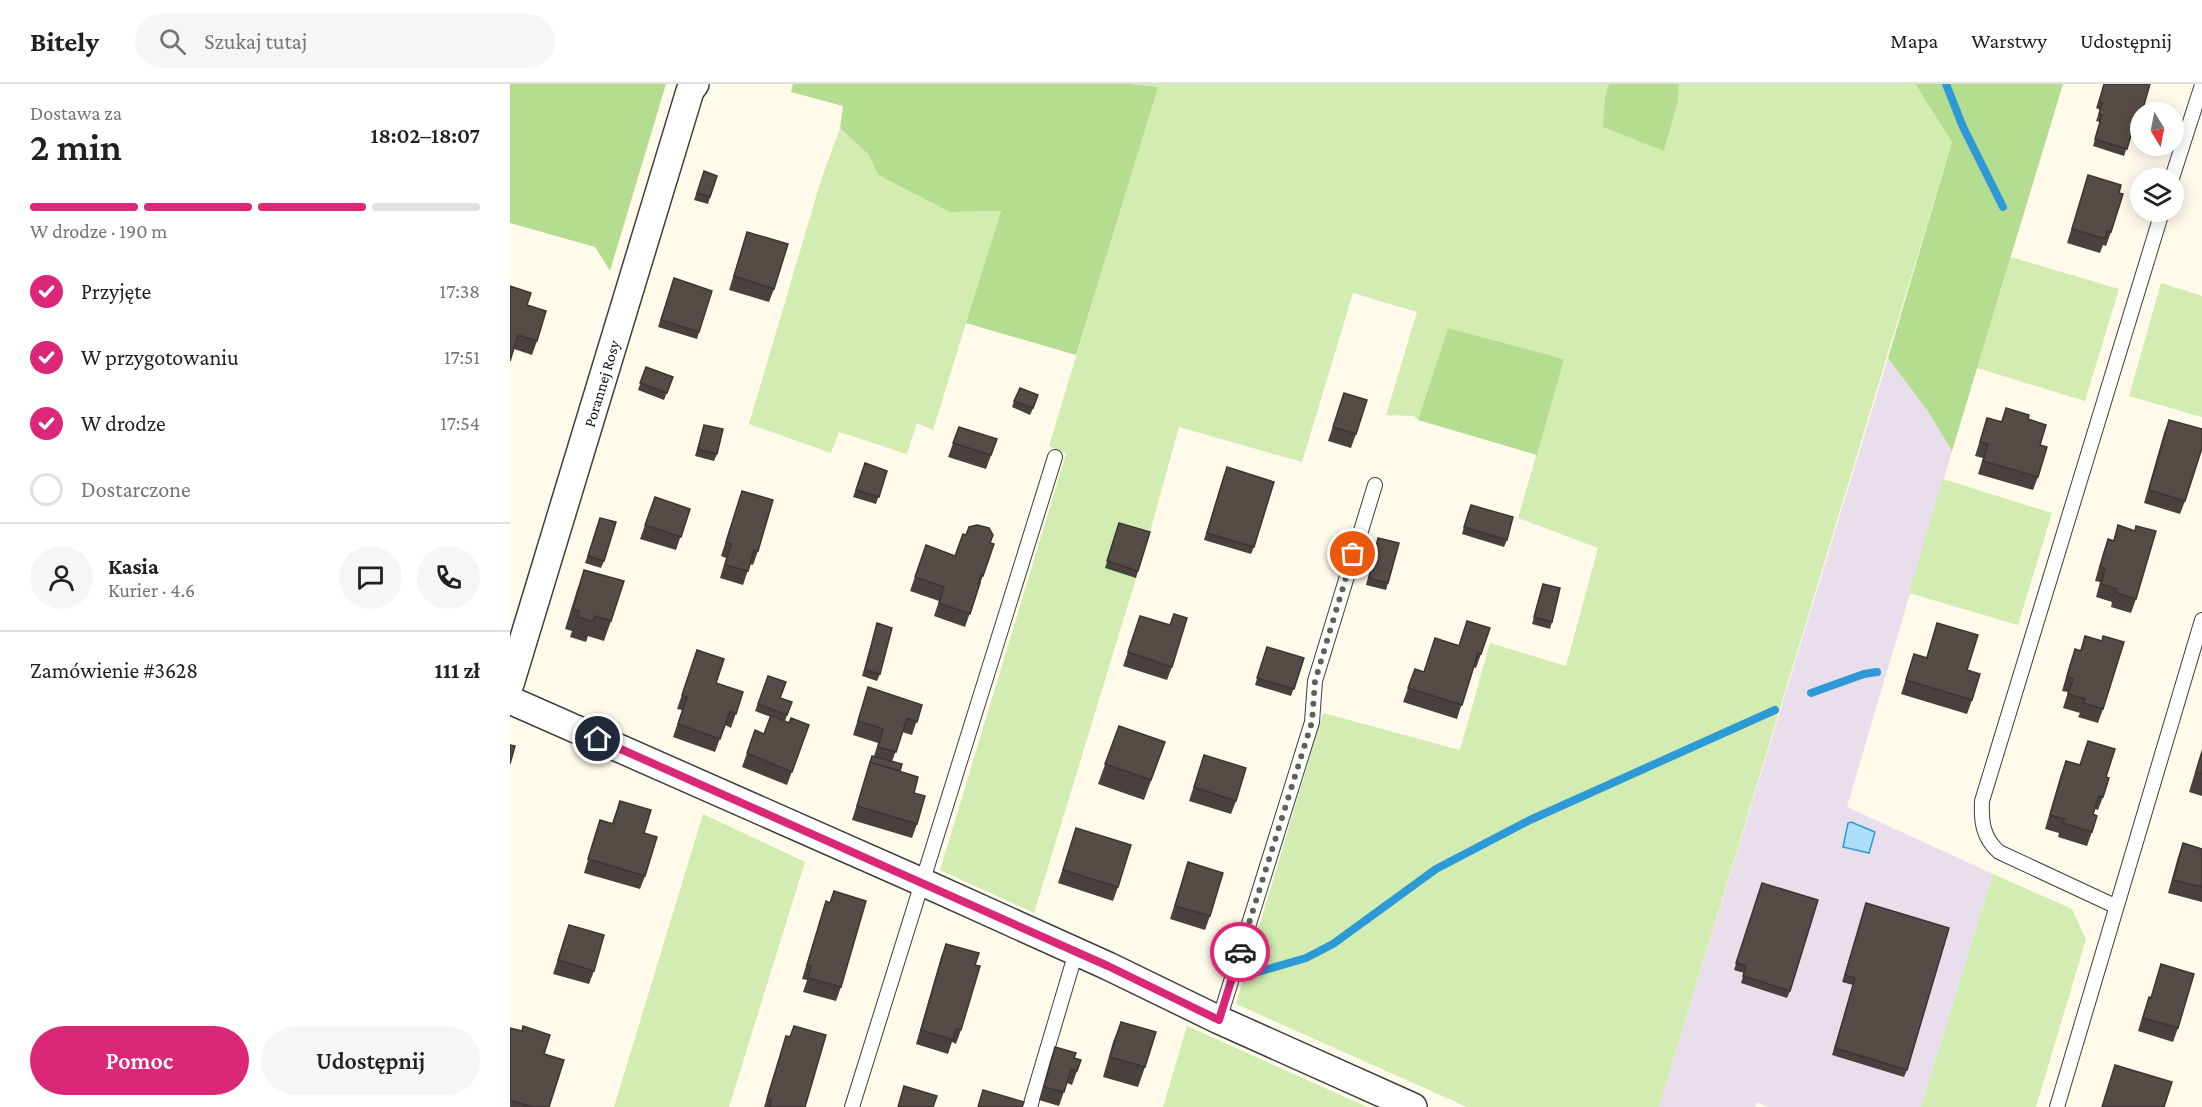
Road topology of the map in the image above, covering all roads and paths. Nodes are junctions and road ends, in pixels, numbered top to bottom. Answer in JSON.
{"nodes":[{"id":1,"x":695,"y":84,"type":"edge"},
{"id":2,"x":2202,"y":85,"type":"edge"},
{"id":3,"x":2175,"y":168,"type":"edge"},
{"id":4,"x":2159,"y":222,"type":"edge"},
{"id":5,"x":1055,"y":457,"type":"dead end"},
{"id":6,"x":1375,"y":485,"type":"dead end"},
{"id":7,"x":2202,"y":620,"type":"edge"},
{"id":8,"x":510,"y":684,"type":"edge"},
{"id":9,"x":510,"y":700,"type":"edge"},
{"id":10,"x":922,"y":882,"type":"junction"},
{"id":11,"x":2115,"y":906,"type":"junction"},
{"id":12,"x":1076,"y":952,"type":"junction"},
{"id":13,"x":1219,"y":1020,"type":"junction"},
{"id":14,"x":852,"y":1107,"type":"edge"},
{"id":15,"x":1030,"y":1107,"type":"edge"},
{"id":16,"x":1413,"y":1107,"type":"edge"},
{"id":17,"x":2057,"y":1107,"type":"edge"}],
"edges":[{"from":1,"to":8,"type":"street","name":"Porannej Rosy"},
{"from":2,"to":3,"type":"lane"},
{"from":4,"to":11,"type":"lane"},
{"from":5,"to":10,"type":"lane"},
{"from":6,"to":13,"type":"lane"},
{"from":7,"to":11,"type":"lane"},
{"from":9,"to":10,"type":"street"},
{"from":10,"to":12,"type":"street"},
{"from":10,"to":14,"type":"lane"},
{"from":11,"to":17,"type":"lane"},
{"from":12,"to":13,"type":"street"},
{"from":12,"to":15,"type":"lane"},
{"from":13,"to":16,"type":"street"}]}
